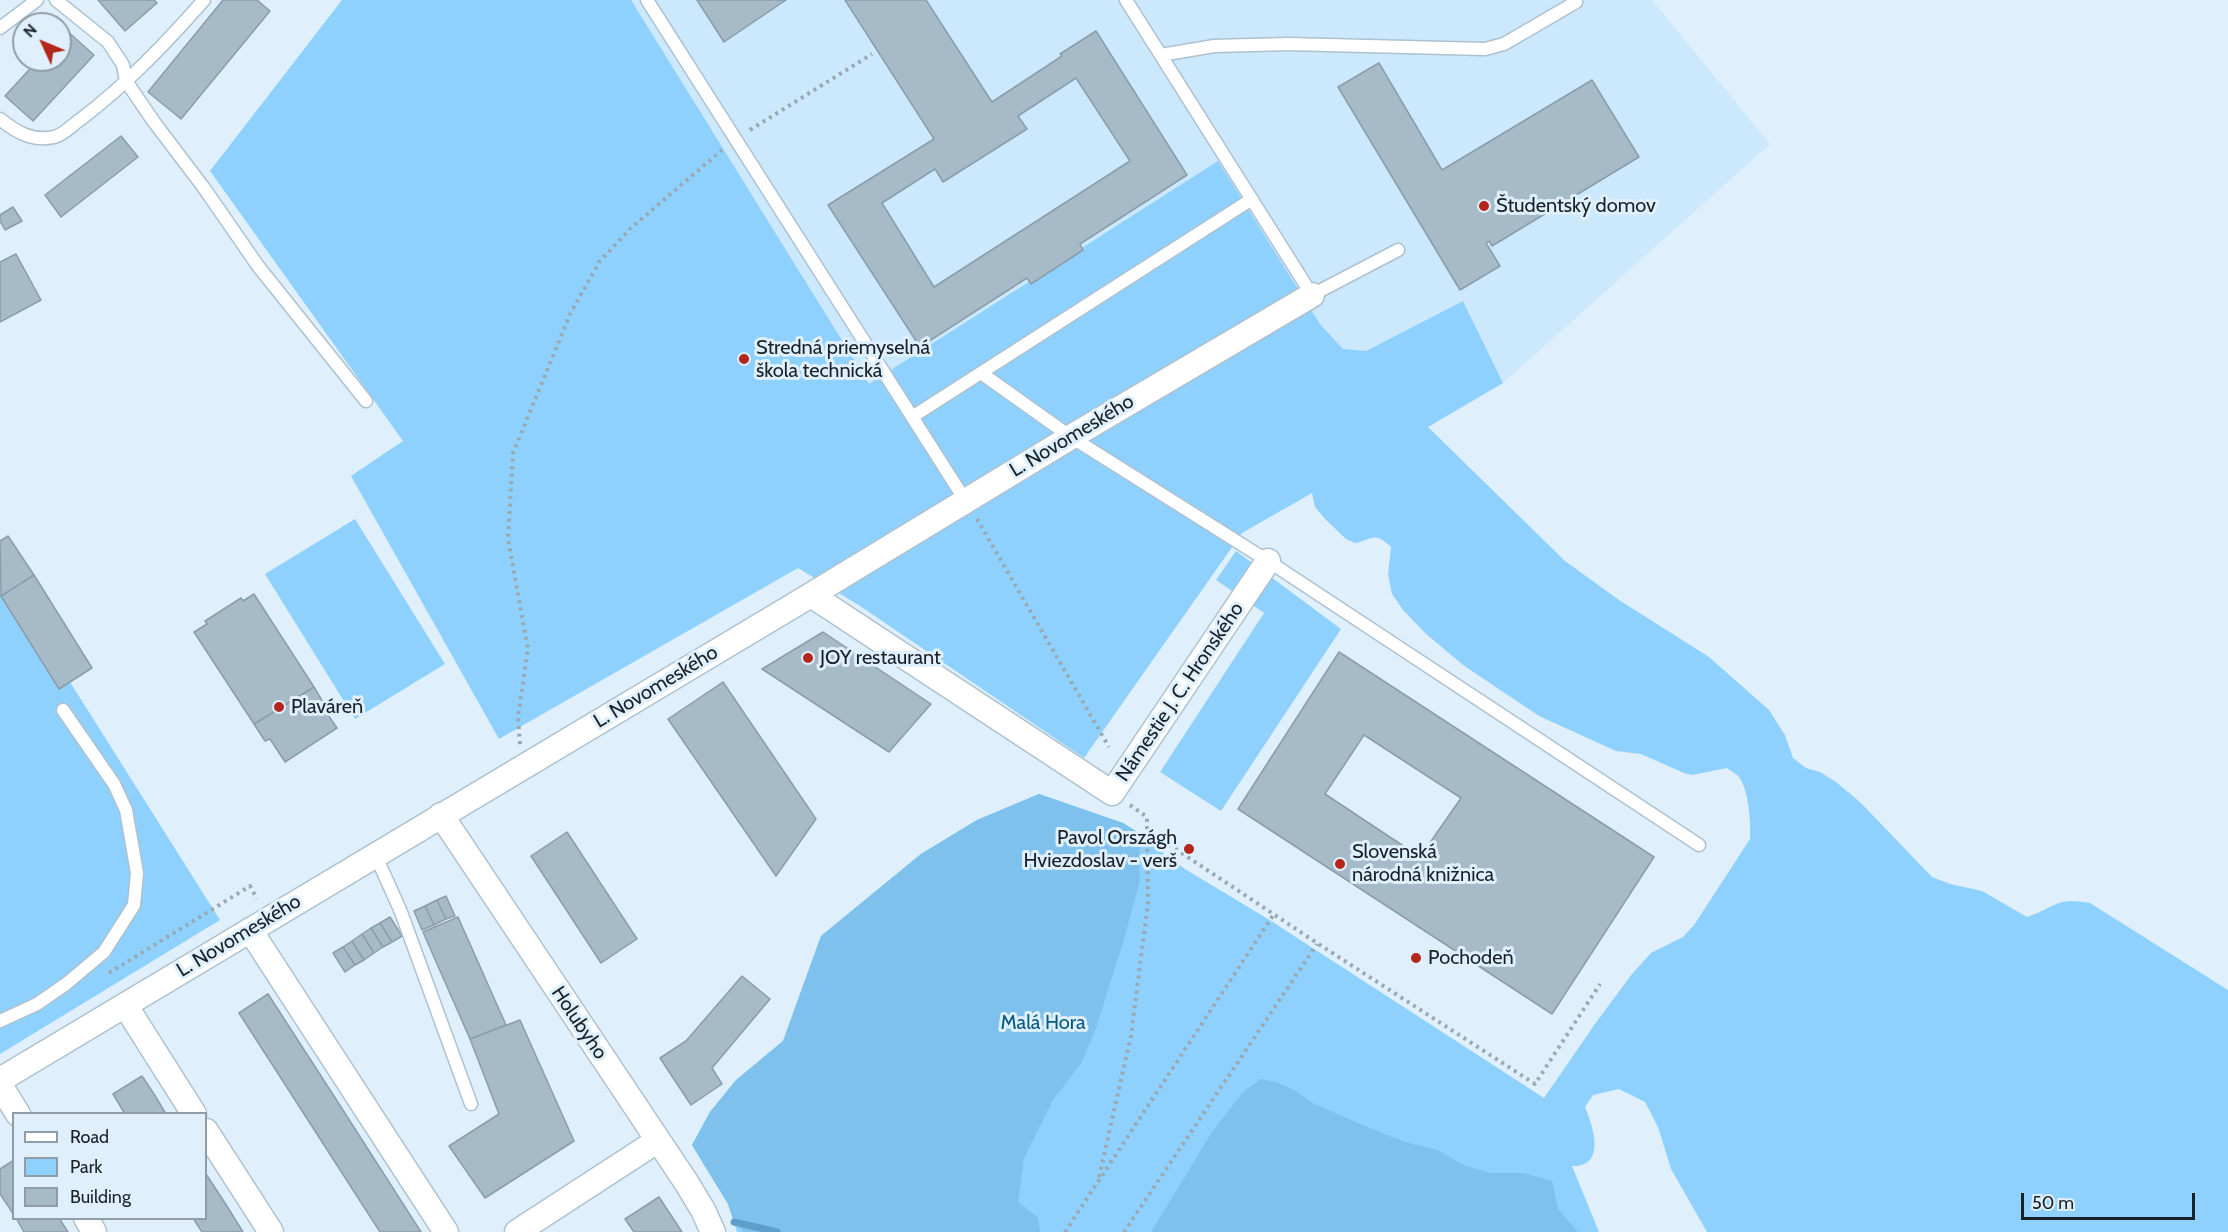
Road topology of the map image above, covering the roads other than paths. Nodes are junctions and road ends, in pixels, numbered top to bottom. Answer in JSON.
{"nodes":[{"id":1,"x":37,"y":0,"type":"edge"},
{"id":2,"x":56,"y":0,"type":"edge"},
{"id":3,"x":204,"y":0,"type":"edge"},
{"id":4,"x":648,"y":0,"type":"edge"},
{"id":5,"x":1126,"y":0,"type":"edge"},
{"id":6,"x":1576,"y":2,"type":"dead end"},
{"id":7,"x":0,"y":28,"type":"edge"},
{"id":8,"x":1161,"y":55,"type":"junction"},
{"id":9,"x":126,"y":81,"type":"junction"},
{"id":10,"x":0,"y":119,"type":"edge"},
{"id":11,"x":1252,"y":199,"type":"junction"},
{"id":12,"x":1398,"y":250,"type":"dead end"},
{"id":13,"x":1312,"y":295,"type":"junction"},
{"id":14,"x":981,"y":373,"type":"junction"},
{"id":15,"x":366,"y":401,"type":"dead end"},
{"id":16,"x":912,"y":417,"type":"junction"},
{"id":17,"x":1071,"y":437,"type":"junction"},
{"id":18,"x":965,"y":500,"type":"junction"},
{"id":19,"x":1268,"y":561,"type":"junction"},
{"id":20,"x":811,"y":595,"type":"junction"},
{"id":21,"x":63,"y":710,"type":"dead end"},
{"id":22,"x":441,"y":815,"type":"junction"},
{"id":23,"x":1699,"y":845,"type":"dead end"},
{"id":24,"x":375,"y":854,"type":"junction"},
{"id":25,"x":250,"y":930,"type":"junction"},
{"id":26,"x":125,"y":1005,"type":"junction"},
{"id":27,"x":0,"y":1021,"type":"edge"},
{"id":28,"x":0,"y":1080,"type":"edge"},
{"id":29,"x":0,"y":1085,"type":"edge"},
{"id":30,"x":471,"y":1104,"type":"dead end"},
{"id":31,"x":17,"y":1112,"type":"edge"},
{"id":32,"x":193,"y":1112,"type":"edge"},
{"id":33,"x":207,"y":1133,"type":"edge"},
{"id":34,"x":657,"y":1141,"type":"junction"},
{"id":35,"x":271,"y":1232,"type":"edge"},
{"id":36,"x":446,"y":1232,"type":"edge"},
{"id":37,"x":517,"y":1232,"type":"edge"},
{"id":38,"x":714,"y":1232,"type":"edge"}],
"edges":[{"from":1,"to":7,"type":"lane"},
{"from":2,"to":9,"type":"lane"},
{"from":3,"to":9,"type":"lane"},
{"from":4,"to":16,"type":"lane"},
{"from":5,"to":8,"type":"lane"},
{"from":6,"to":8,"type":"lane"},
{"from":8,"to":11,"type":"lane"},
{"from":9,"to":10,"type":"lane"},
{"from":9,"to":15,"type":"lane"},
{"from":11,"to":13,"type":"lane"},
{"from":11,"to":14,"type":"lane"},
{"from":12,"to":13,"type":"lane"},
{"from":13,"to":17,"type":"street","name":"L. Novomeského"},
{"from":14,"to":16,"type":"lane"},
{"from":14,"to":17,"type":"lane"},
{"from":16,"to":18,"type":"lane"},
{"from":17,"to":18,"type":"street","name":"L. Novomeského"},
{"from":17,"to":19,"type":"lane"},
{"from":18,"to":20,"type":"street","name":"L. Novomeského"},
{"from":19,"to":20,"type":"street","name":"Námestie J. C. Hronského"},
{"from":19,"to":23,"type":"lane"},
{"from":20,"to":22,"type":"street","name":"L. Novomeského"},
{"from":21,"to":27,"type":"lane"},
{"from":22,"to":24,"type":"street","name":"L. Novomeského"},
{"from":22,"to":34,"type":"street","name":"Holubyho"},
{"from":24,"to":25,"type":"street","name":"L. Novomeského"},
{"from":24,"to":30,"type":"lane"},
{"from":25,"to":26,"type":"street","name":"L. Novomeského"},
{"from":25,"to":36,"type":"street"},
{"from":26,"to":28,"type":"street","name":"L. Novomeského"},
{"from":26,"to":32,"type":"street"},
{"from":29,"to":31,"type":"street"},
{"from":33,"to":35,"type":"street"},
{"from":34,"to":37,"type":"street"},
{"from":34,"to":38,"type":"street","name":"Holubyho"}]}
